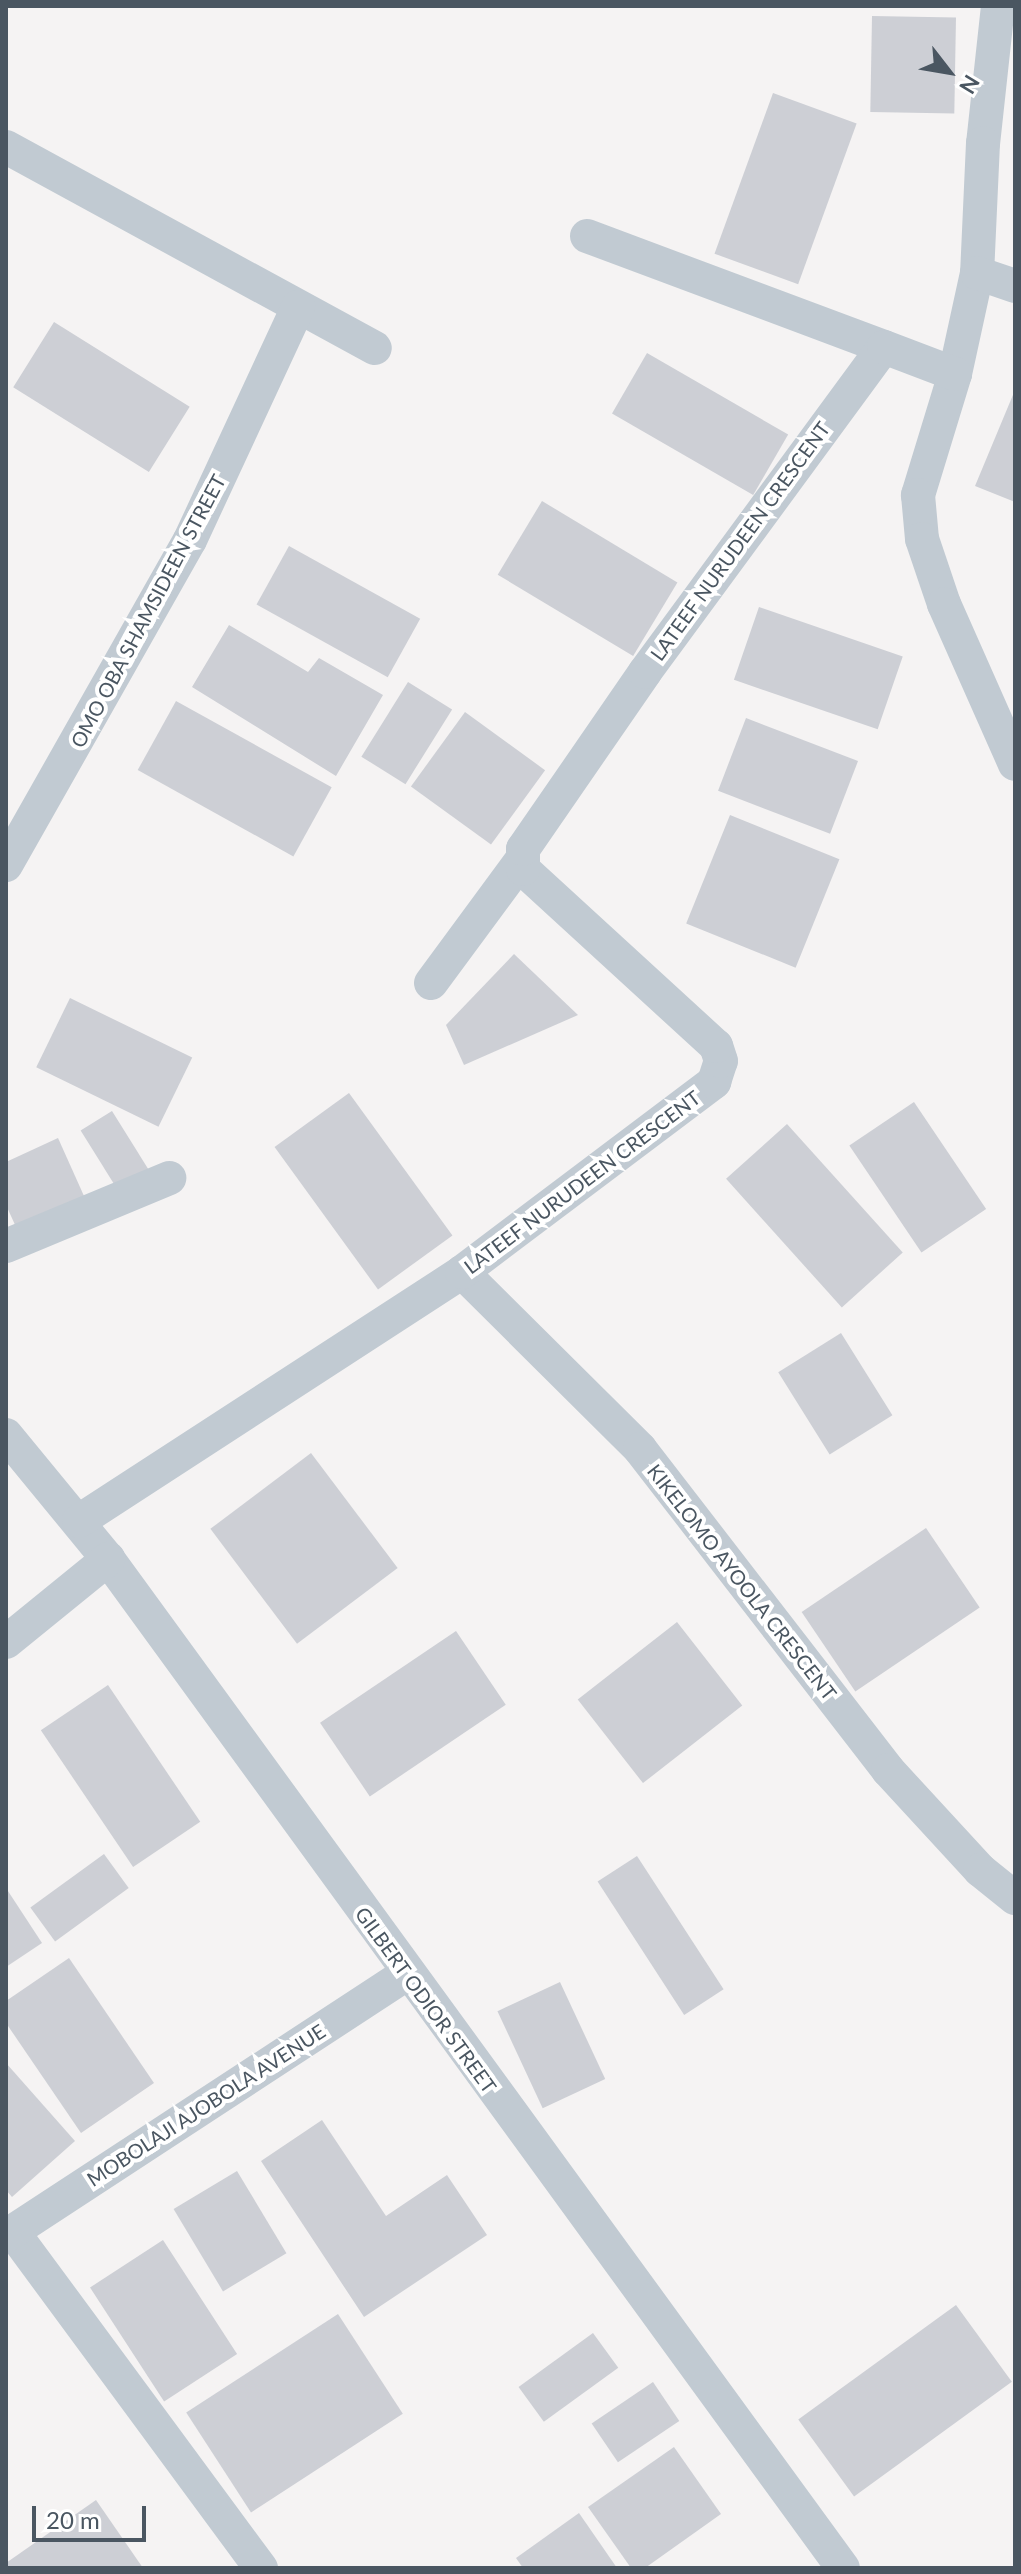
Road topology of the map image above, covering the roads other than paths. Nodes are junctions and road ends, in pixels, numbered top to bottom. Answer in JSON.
{"nodes":[{"id":1,"x":998,"y":6,"type":"edge"},
{"id":2,"x":6,"y":147,"type":"edge"},
{"id":3,"x":587,"y":236,"type":"dead end"},
{"id":4,"x":977,"y":273,"type":"junction"},
{"id":5,"x":1015,"y":286,"type":"edge"},
{"id":6,"x":298,"y":307,"type":"junction"},
{"id":7,"x":884,"y":347,"type":"junction"},
{"id":8,"x":375,"y":348,"type":"dead end"},
{"id":9,"x":955,"y":374,"type":"junction"},
{"id":10,"x":1015,"y":764,"type":"edge"},
{"id":11,"x":521,"y":861,"type":"junction"},
{"id":12,"x":6,"y":865,"type":"edge"},
{"id":13,"x":431,"y":983,"type":"dead end"},
{"id":14,"x":169,"y":1178,"type":"dead end"},
{"id":15,"x":6,"y":1246,"type":"edge"},
{"id":16,"x":462,"y":1272,"type":"junction"},
{"id":17,"x":6,"y":1435,"type":"edge"},
{"id":18,"x":79,"y":1521,"type":"junction"},
{"id":19,"x":108,"y":1559,"type":"junction"},
{"id":20,"x":6,"y":1642,"type":"edge"},
{"id":21,"x":1015,"y":1898,"type":"edge"},
{"id":22,"x":406,"y":1974,"type":"junction"},
{"id":23,"x":9,"y":2234,"type":"edge"},
{"id":24,"x":261,"y":2568,"type":"edge"},
{"id":25,"x":843,"y":2568,"type":"edge"}],
"edges":[{"from":1,"to":4,"type":"street"},
{"from":2,"to":6,"type":"street"},
{"from":3,"to":7,"type":"street"},
{"from":4,"to":5,"type":"street"},
{"from":4,"to":9,"type":"street"},
{"from":6,"to":8,"type":"street"},
{"from":6,"to":12,"type":"street","name":"OMO OBA SHAMSIDEEN STREET"},
{"from":7,"to":9,"type":"street"},
{"from":7,"to":11,"type":"street","name":"LATEEF NURUDEEN CRESCENT"},
{"from":9,"to":10,"type":"street"},
{"from":11,"to":13,"type":"street"},
{"from":11,"to":16,"type":"street","name":"LATEEF NURUDEEN CRESCENT"},
{"from":14,"to":15,"type":"street"},
{"from":16,"to":18,"type":"street","name":"LATEEF NURUDEEN CRESCENT"},
{"from":16,"to":21,"type":"street","name":"KIKELOMO AYOOLA CRESCENT"},
{"from":17,"to":18,"type":"street","name":"GILBERT ODIOR STREET"},
{"from":18,"to":19,"type":"street","name":"GILBERT ODIOR STREET"},
{"from":19,"to":20,"type":"street"},
{"from":19,"to":22,"type":"street","name":"GILBERT ODIOR STREET"},
{"from":22,"to":23,"type":"street","name":"MOBOLAJI AJOBOLA AVENUE"},
{"from":22,"to":25,"type":"street","name":"GILBERT ODIOR STREET"},
{"from":23,"to":24,"type":"street"}]}
